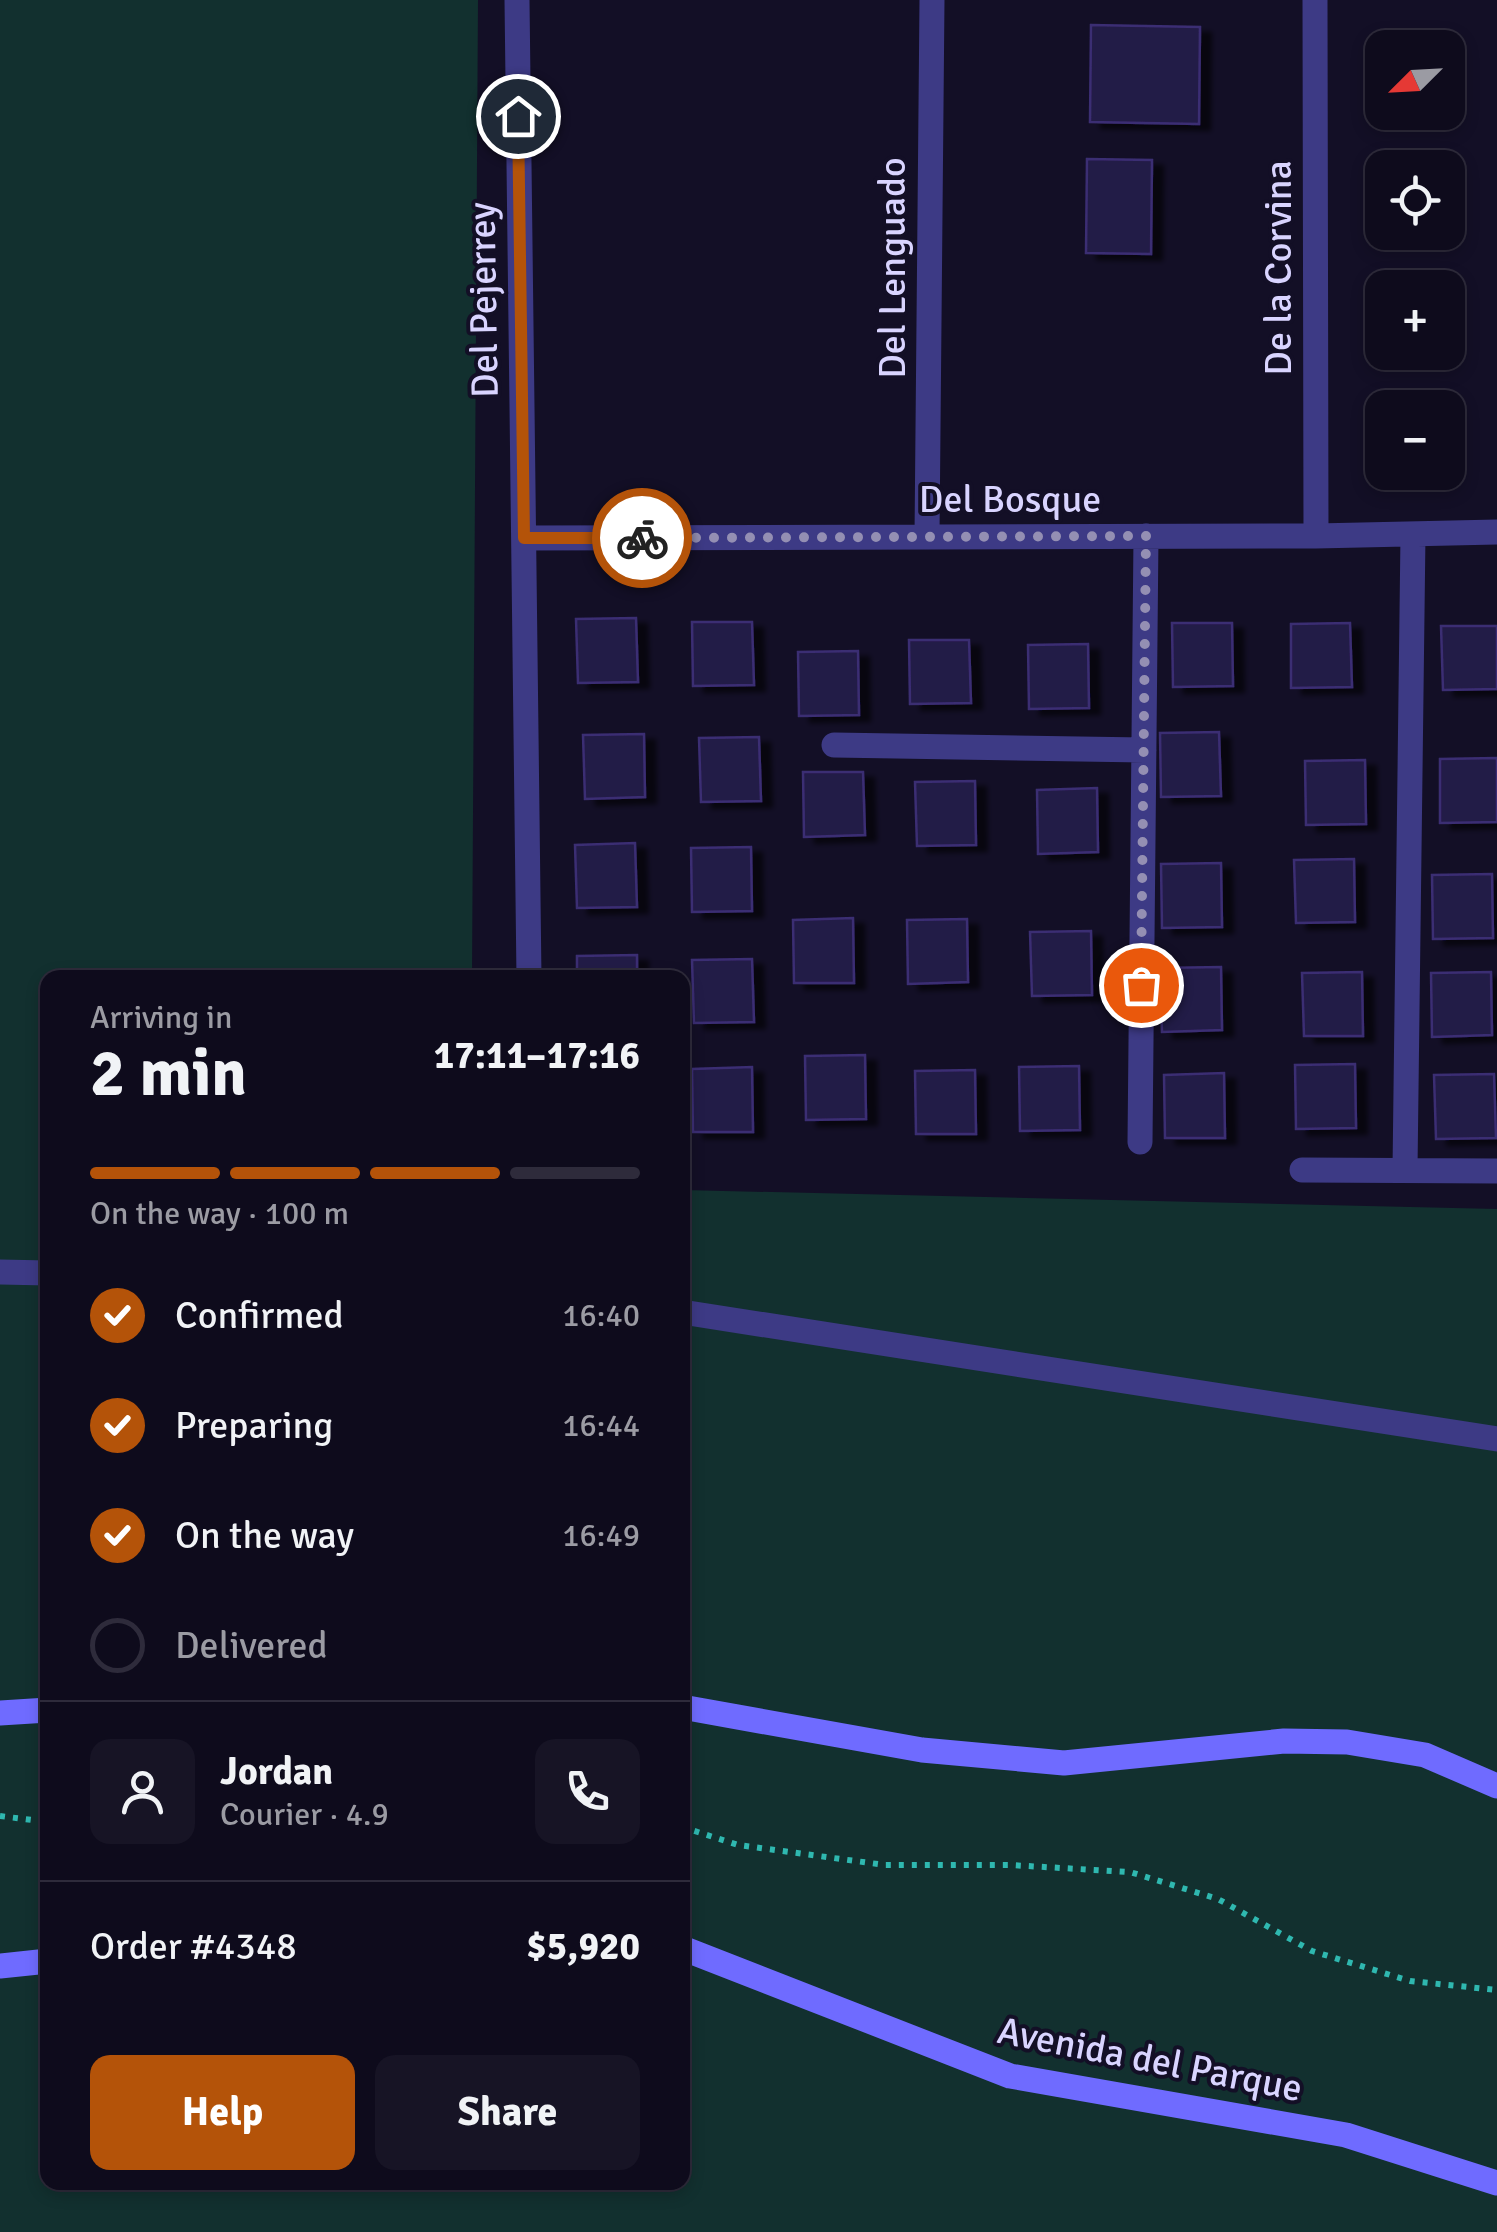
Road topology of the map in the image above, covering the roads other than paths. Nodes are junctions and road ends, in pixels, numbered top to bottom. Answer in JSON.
{"nodes":[{"id":1,"x":517,"y":0,"type":"edge"},
{"id":2,"x":932,"y":0,"type":"edge"},
{"id":3,"x":1315,"y":0,"type":"edge"},
{"id":4,"x":1497,"y":532,"type":"edge"},
{"id":5,"x":1413,"y":534,"type":"junction"},
{"id":6,"x":927,"y":536,"type":"junction"},
{"id":7,"x":1146,"y":536,"type":"junction"},
{"id":8,"x":1316,"y":536,"type":"junction"},
{"id":9,"x":524,"y":538,"type":"junction"},
{"id":10,"x":834,"y":745,"type":"dead end"},
{"id":11,"x":1144,"y":750,"type":"junction"},
{"id":12,"x":529,"y":970,"type":"edge"},
{"id":13,"x":1140,"y":1142,"type":"dead end"},
{"id":14,"x":1302,"y":1170,"type":"dead end"},
{"id":15,"x":1406,"y":1170,"type":"junction"},
{"id":16,"x":1497,"y":1170,"type":"edge"},
{"id":17,"x":0,"y":1272,"type":"edge"},
{"id":18,"x":40,"y":1273,"type":"edge"},
{"id":19,"x":690,"y":1313,"type":"edge"},
{"id":20,"x":1497,"y":1439,"type":"edge"},
{"id":21,"x":690,"y":1708,"type":"edge"},
{"id":22,"x":40,"y":1710,"type":"edge"},
{"id":23,"x":0,"y":1713,"type":"edge"},
{"id":24,"x":1497,"y":1786,"type":"edge"},
{"id":25,"x":690,"y":1951,"type":"edge"},
{"id":26,"x":40,"y":1962,"type":"edge"},
{"id":27,"x":0,"y":1966,"type":"edge"},
{"id":28,"x":1497,"y":2183,"type":"edge"}],
"edges":[{"from":1,"to":9,"type":"street","name":"Del Pejerrey"},
{"from":2,"to":6,"type":"street","name":"Del Lenguado"},
{"from":3,"to":8,"type":"street","name":"De la Corvina"},
{"from":4,"to":5,"type":"street","name":"Del Bosque"},
{"from":5,"to":8,"type":"street","name":"Del Bosque"},
{"from":5,"to":15,"type":"street"},
{"from":6,"to":7,"type":"street","name":"Del Bosque"},
{"from":6,"to":9,"type":"street","name":"Del Bosque"},
{"from":7,"to":8,"type":"street","name":"Del Bosque"},
{"from":7,"to":11,"type":"street"},
{"from":9,"to":12,"type":"street","name":"Del Pejerrey"},
{"from":10,"to":11,"type":"street"},
{"from":11,"to":13,"type":"street"},
{"from":14,"to":15,"type":"street"},
{"from":15,"to":16,"type":"street"},
{"from":17,"to":18,"type":"street"},
{"from":19,"to":20,"type":"street"},
{"from":21,"to":24,"type":"main road"},
{"from":22,"to":23,"type":"main road"},
{"from":25,"to":28,"type":"main road","name":"Avenida del Parque"},
{"from":26,"to":27,"type":"main road"}]}
